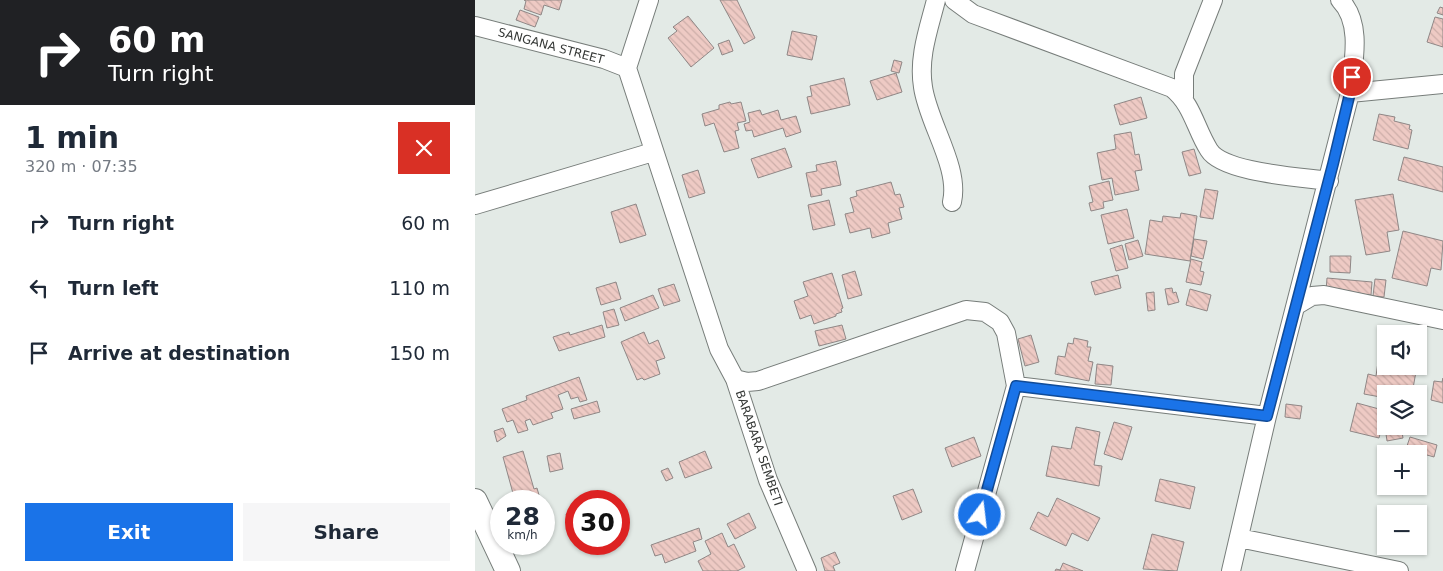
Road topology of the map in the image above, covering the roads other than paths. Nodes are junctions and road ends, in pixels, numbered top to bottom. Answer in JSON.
{"nodes":[{"id":1,"x":649,"y":0,"type":"edge"},
{"id":2,"x":936,"y":0,"type":"edge"},
{"id":3,"x":954,"y":0,"type":"edge"},
{"id":4,"x":1213,"y":0,"type":"edge"},
{"id":5,"x":1339,"y":0,"type":"edge"},
{"id":6,"x":475,"y":26,"type":"edge"},
{"id":7,"x":627,"y":68,"type":"junction"},
{"id":8,"x":1443,"y":84,"type":"edge"},
{"id":9,"x":1350,"y":93,"type":"junction"},
{"id":10,"x":1184,"y":98,"type":"junction"},
{"id":11,"x":653,"y":152,"type":"junction"},
{"id":12,"x":1329,"y":181,"type":"junction"},
{"id":13,"x":952,"y":202,"type":"dead end"},
{"id":14,"x":475,"y":205,"type":"edge"},
{"id":15,"x":1297,"y":305,"type":"junction"},
{"id":16,"x":1443,"y":320,"type":"edge"},
{"id":17,"x":735,"y":379,"type":"junction"},
{"id":18,"x":1016,"y":386,"type":"junction"},
{"id":19,"x":1267,"y":416,"type":"junction"},
{"id":20,"x":475,"y":501,"type":"edge"},
{"id":21,"x":1239,"y":538,"type":"junction"},
{"id":22,"x":508,"y":571,"type":"edge"},
{"id":23,"x":807,"y":571,"type":"edge"},
{"id":24,"x":965,"y":571,"type":"edge"},
{"id":25,"x":1231,"y":571,"type":"edge"},
{"id":26,"x":1399,"y":571,"type":"edge"}],
"edges":[{"from":1,"to":7,"type":"street"},
{"from":2,"to":13,"type":"street"},
{"from":3,"to":10,"type":"street"},
{"from":4,"to":10,"type":"street"},
{"from":5,"to":9,"type":"street"},
{"from":6,"to":7,"type":"street","name":"SANGANA STREET"},
{"from":7,"to":11,"type":"street","name":"BARABARA SEMBETI"},
{"from":8,"to":9,"type":"street"},
{"from":9,"to":12,"type":"street"},
{"from":10,"to":12,"type":"street"},
{"from":11,"to":14,"type":"street"},
{"from":11,"to":17,"type":"street","name":"BARABARA SEMBETI"},
{"from":12,"to":15,"type":"street"},
{"from":15,"to":16,"type":"street"},
{"from":15,"to":19,"type":"street"},
{"from":17,"to":18,"type":"street"},
{"from":17,"to":23,"type":"street","name":"BARABARA SEMBETI"},
{"from":18,"to":19,"type":"street"},
{"from":18,"to":24,"type":"street"},
{"from":19,"to":21,"type":"street"},
{"from":20,"to":22,"type":"street"},
{"from":21,"to":25,"type":"street"},
{"from":21,"to":26,"type":"street"}]}
